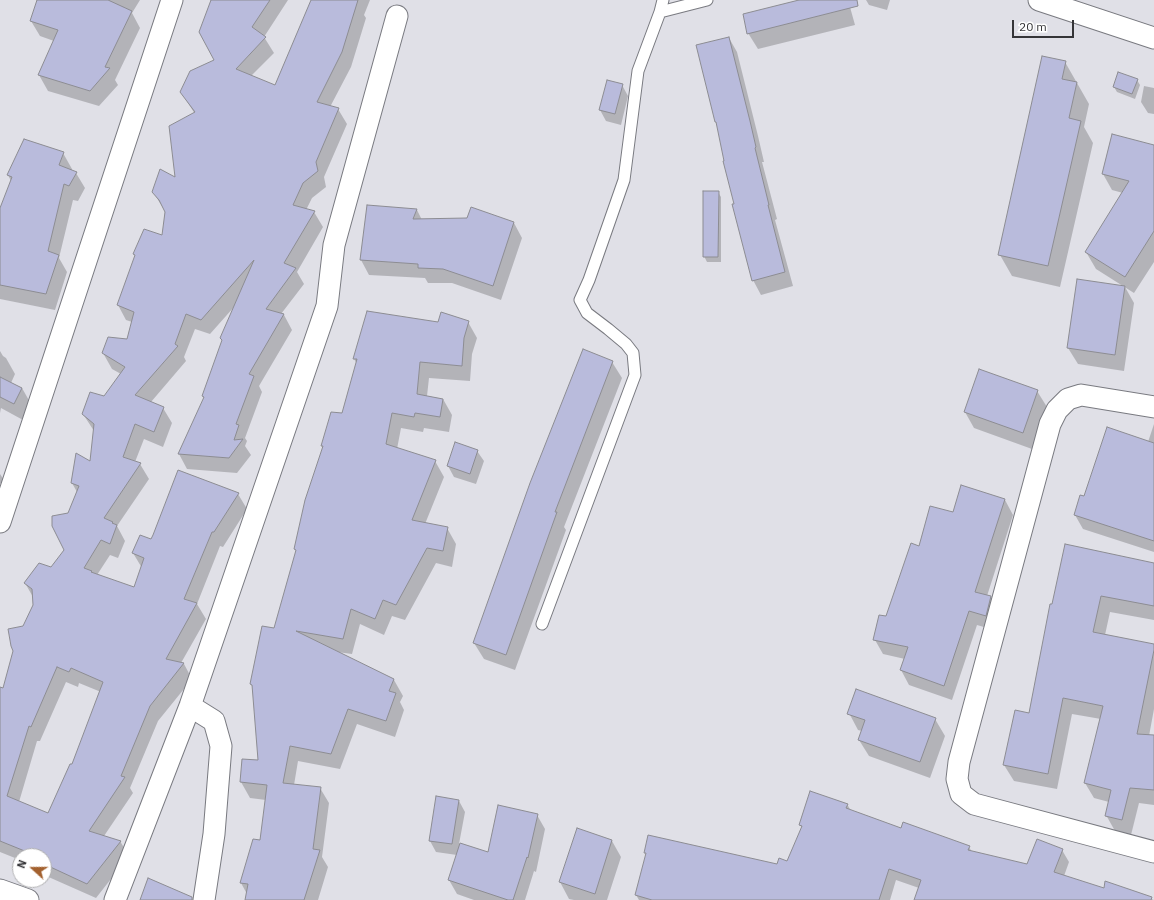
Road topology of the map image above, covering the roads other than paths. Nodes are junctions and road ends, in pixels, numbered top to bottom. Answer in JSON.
{"nodes":[{"id":1,"x":172,"y":0,"type":"edge"},
{"id":2,"x":663,"y":0,"type":"edge"},
{"id":3,"x":707,"y":0,"type":"edge"},
{"id":4,"x":1039,"y":0,"type":"edge"},
{"id":5,"x":660,"y":12,"type":"junction"},
{"id":6,"x":397,"y":16,"type":"dead end"},
{"id":7,"x":1154,"y":38,"type":"edge"},
{"id":8,"x":1154,"y":407,"type":"edge"},
{"id":9,"x":0,"y":522,"type":"edge"},
{"id":10,"x":542,"y":624,"type":"dead end"},
{"id":11,"x":190,"y":706,"type":"junction"},
{"id":12,"x":1154,"y":852,"type":"edge"},
{"id":13,"x":0,"y":890,"type":"edge"},
{"id":14,"x":28,"y":900,"type":"edge"},
{"id":15,"x":115,"y":900,"type":"edge"},
{"id":16,"x":204,"y":900,"type":"edge"}],
"edges":[{"from":1,"to":9,"type":"street"},
{"from":2,"to":5,"type":"lane"},
{"from":3,"to":5,"type":"lane"},
{"from":4,"to":7,"type":"street"},
{"from":5,"to":10,"type":"lane"},
{"from":6,"to":11,"type":"street"},
{"from":8,"to":12,"type":"street"},
{"from":11,"to":15,"type":"street"},
{"from":11,"to":16,"type":"street"},
{"from":13,"to":14,"type":"street"}]}
